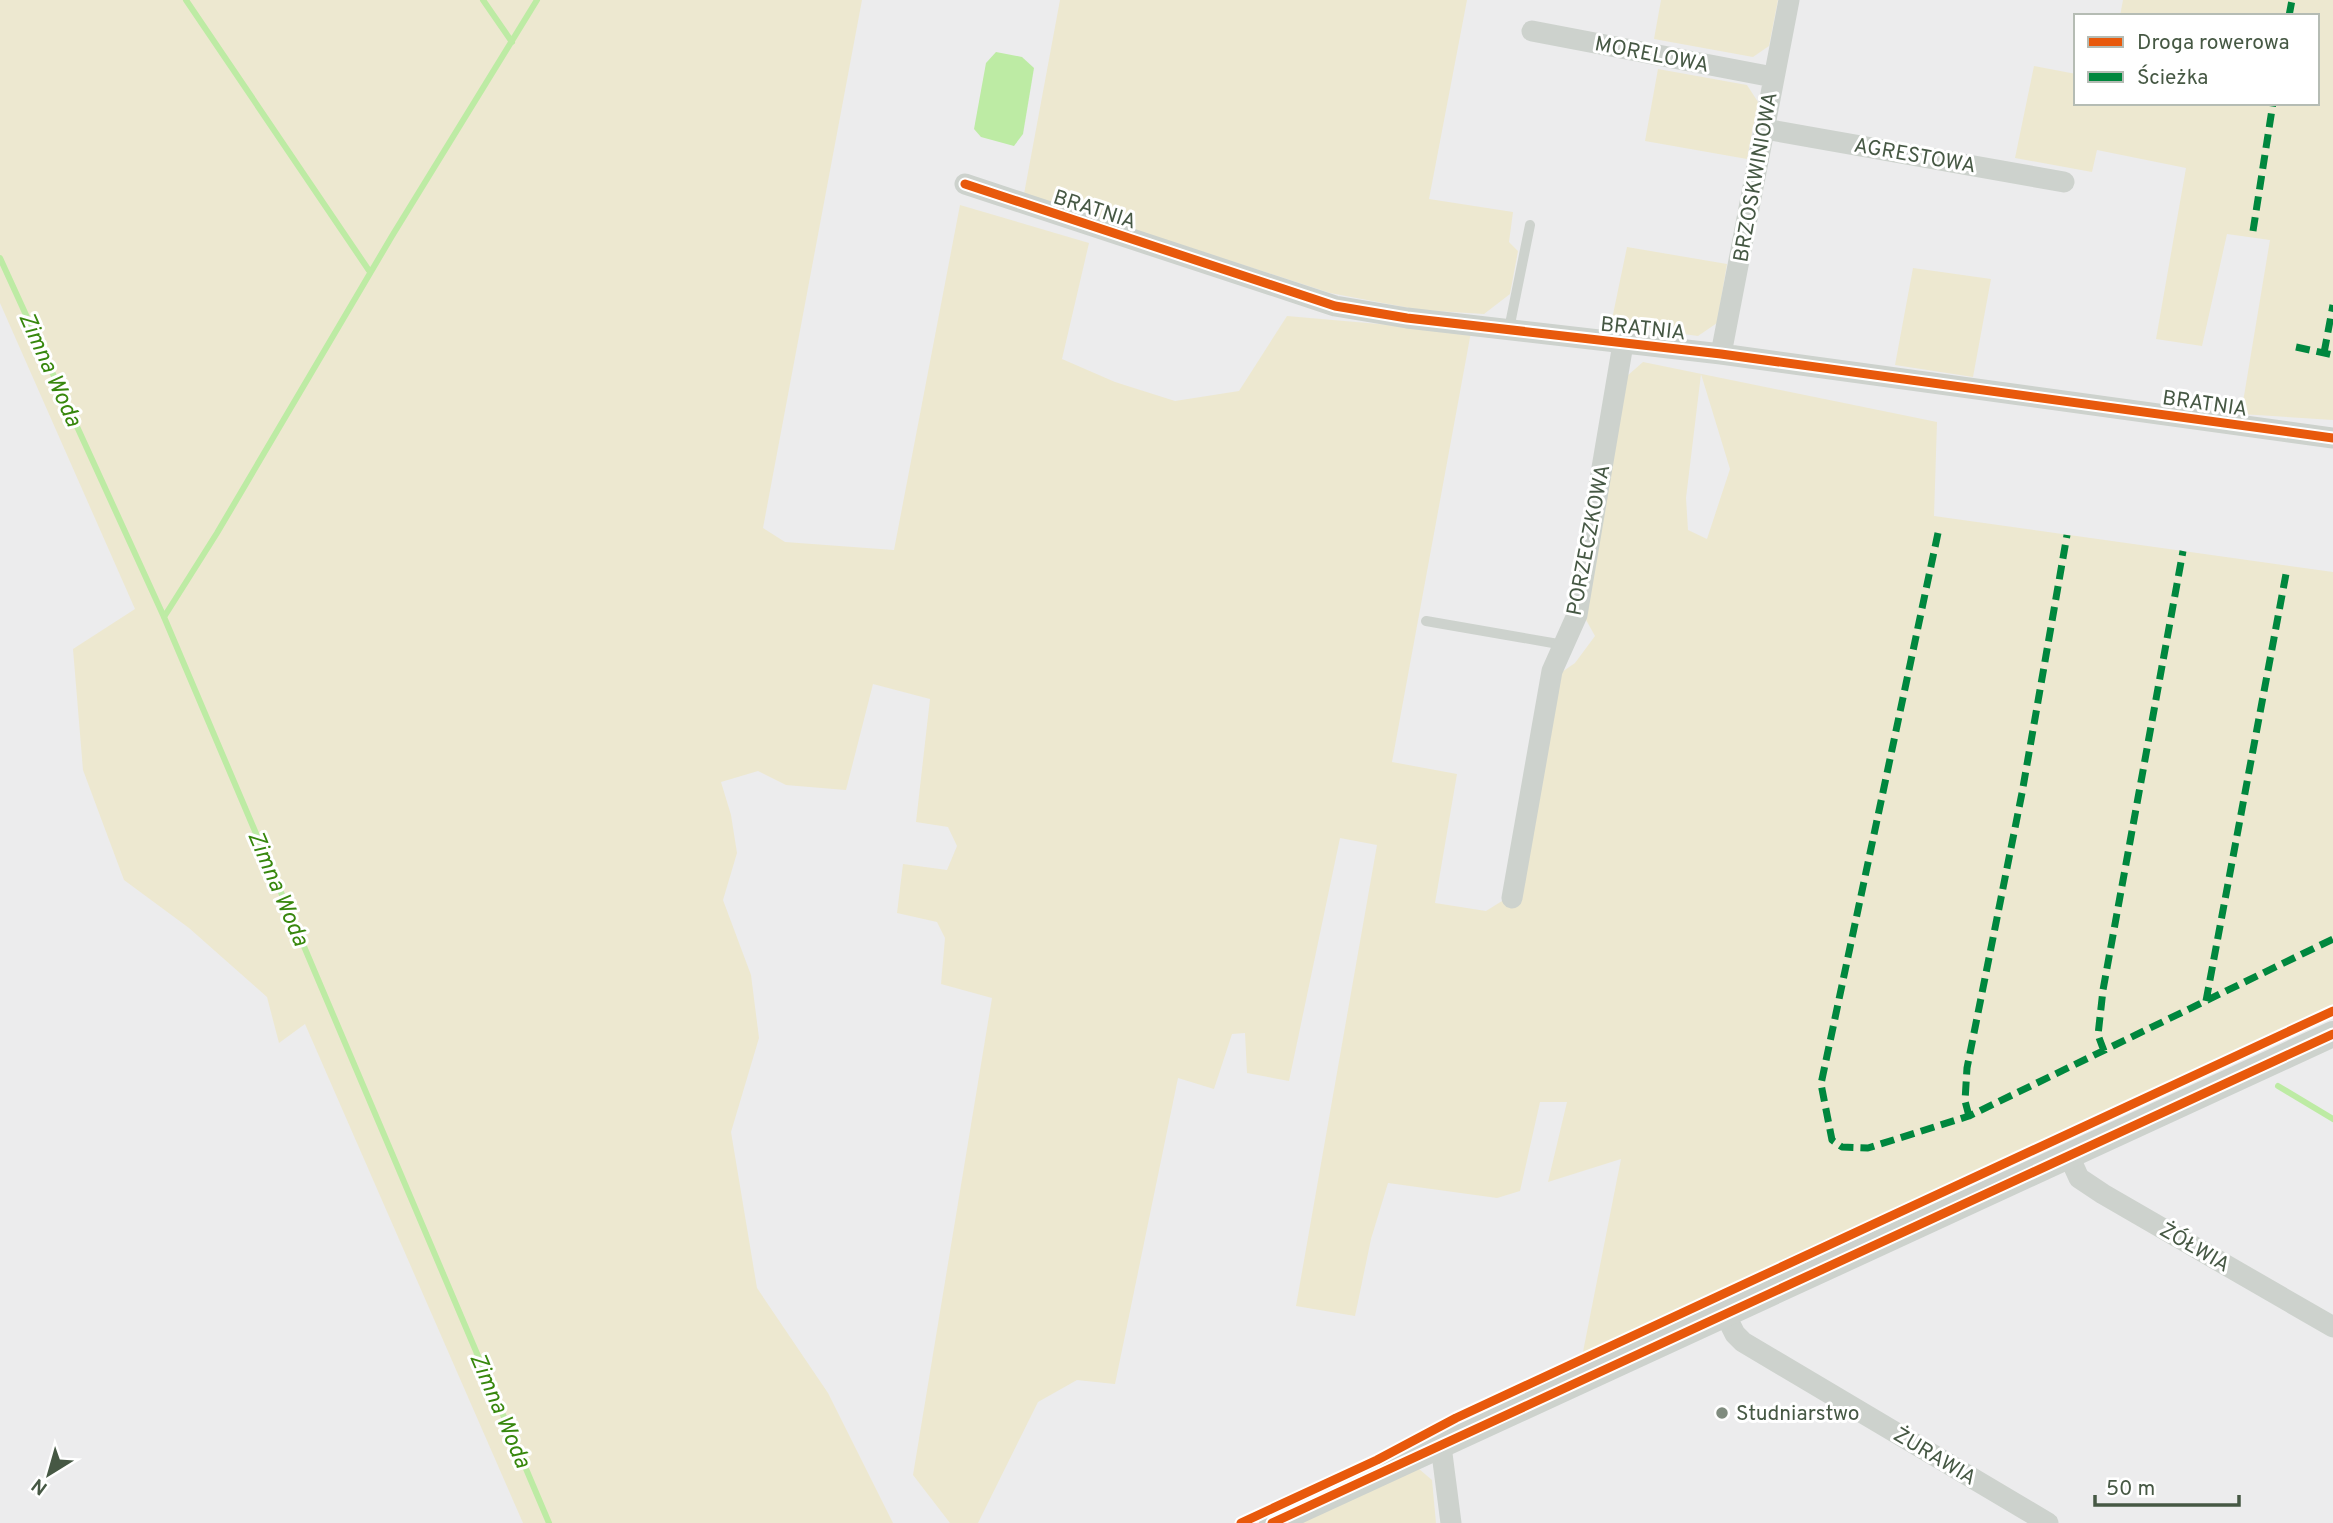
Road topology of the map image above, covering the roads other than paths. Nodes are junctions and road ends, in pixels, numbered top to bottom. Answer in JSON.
{"nodes":[{"id":1,"x":1789,"y":0,"type":"edge"},
{"id":2,"x":1532,"y":31,"type":"dead end"},
{"id":3,"x":1773,"y":77,"type":"junction"},
{"id":4,"x":1765,"y":129,"type":"junction"},
{"id":5,"x":2064,"y":182,"type":"dead end"},
{"id":6,"x":965,"y":184,"type":"dead end"},
{"id":7,"x":1530,"y":225,"type":"dead end"},
{"id":8,"x":1509,"y":329,"type":"junction"},
{"id":9,"x":1623,"y":344,"type":"junction"},
{"id":10,"x":1721,"y":354,"type":"junction"},
{"id":11,"x":2333,"y":438,"type":"edge"},
{"id":12,"x":1426,"y":621,"type":"dead end"},
{"id":13,"x":1564,"y":645,"type":"junction"},
{"id":14,"x":1512,"y":898,"type":"dead end"},
{"id":15,"x":2333,"y":1034,"type":"edge"},
{"id":16,"x":2069,"y":1156,"type":"junction"},
{"id":17,"x":1725,"y":1314,"type":"junction"},
{"id":18,"x":2333,"y":1327,"type":"edge"},
{"id":19,"x":1441,"y":1446,"type":"junction"},
{"id":20,"x":1272,"y":1523,"type":"edge"},
{"id":21,"x":1451,"y":1523,"type":"edge"},
{"id":22,"x":2048,"y":1523,"type":"edge"}],
"edges":[{"from":1,"to":3,"type":"street","name":"BRZOSKWINIOWA"},
{"from":2,"to":3,"type":"street","name":"MORELOWA"},
{"from":3,"to":4,"type":"street","name":"BRZOSKWINIOWA"},
{"from":4,"to":5,"type":"street","name":"AGRESTOWA"},
{"from":4,"to":10,"type":"street","name":"BRZOSKWINIOWA"},
{"from":6,"to":8,"type":"street","name":"BRATNIA"},
{"from":7,"to":8,"type":"lane"},
{"from":8,"to":9,"type":"street","name":"BRATNIA"},
{"from":9,"to":10,"type":"street","name":"BRATNIA"},
{"from":9,"to":13,"type":"street","name":"PORZECZKOWA"},
{"from":10,"to":11,"type":"street","name":"BRATNIA"},
{"from":12,"to":13,"type":"lane"},
{"from":13,"to":14,"type":"street","name":"PORZECZKOWA"},
{"from":15,"to":16,"type":"street"},
{"from":16,"to":17,"type":"street"},
{"from":16,"to":18,"type":"street","name":"ŻÓŁWIA"},
{"from":17,"to":19,"type":"street"},
{"from":17,"to":22,"type":"street","name":"ŻURAWIA"},
{"from":19,"to":20,"type":"street"},
{"from":19,"to":21,"type":"street"}]}
